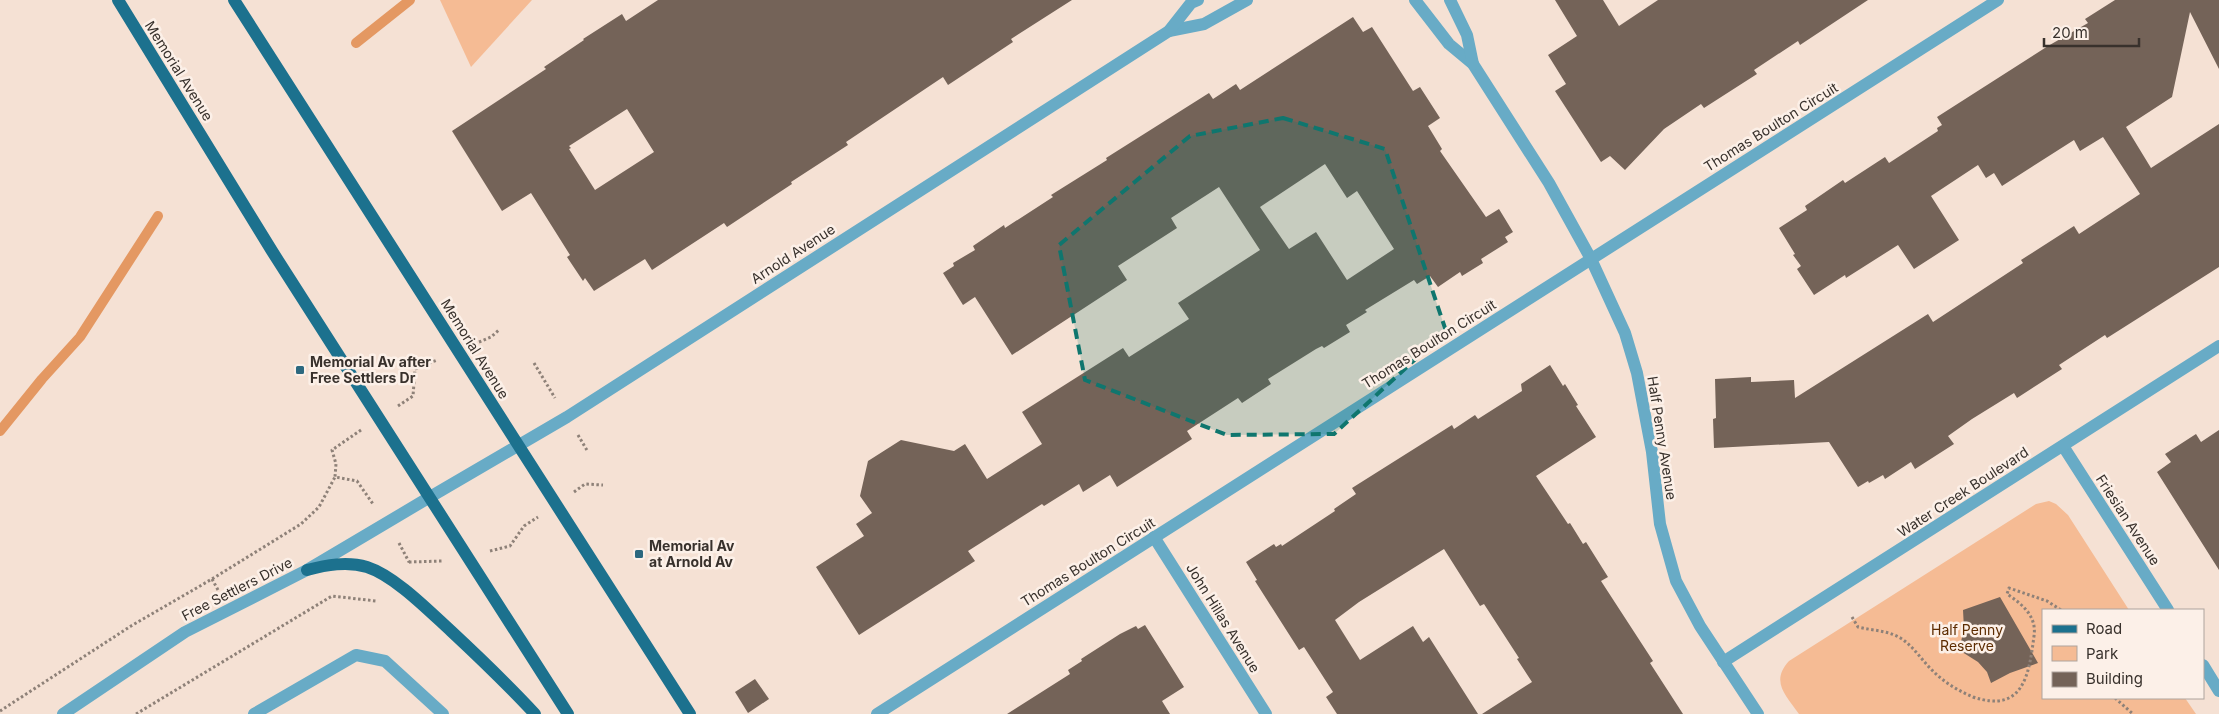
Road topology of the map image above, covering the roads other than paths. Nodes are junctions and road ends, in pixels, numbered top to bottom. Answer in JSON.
{"nodes":[{"id":1,"x":118,"y":0,"type":"edge"},
{"id":2,"x":234,"y":0,"type":"edge"},
{"id":3,"x":1198,"y":0,"type":"edge"},
{"id":4,"x":1247,"y":0,"type":"edge"},
{"id":5,"x":1414,"y":0,"type":"edge"},
{"id":6,"x":1450,"y":0,"type":"edge"},
{"id":7,"x":1998,"y":0,"type":"edge"},
{"id":8,"x":1169,"y":31,"type":"junction"},
{"id":9,"x":1473,"y":64,"type":"junction"},
{"id":10,"x":1591,"y":259,"type":"junction"},
{"id":11,"x":2219,"y":346,"type":"edge"},
{"id":12,"x":518,"y":445,"type":"junction"},
{"id":13,"x":2063,"y":446,"type":"junction"},
{"id":14,"x":430,"y":498,"type":"junction"},
{"id":15,"x":1154,"y":538,"type":"junction"},
{"id":16,"x":307,"y":570,"type":"junction"},
{"id":17,"x":2167,"y":609,"type":"edge"},
{"id":18,"x":1723,"y":662,"type":"junction"},
{"id":19,"x":2204,"y":667,"type":"edge"},
{"id":20,"x":2219,"y":691,"type":"edge"},
{"id":21,"x":63,"y":714,"type":"edge"},
{"id":22,"x":254,"y":714,"type":"edge"},
{"id":23,"x":443,"y":714,"type":"edge"},
{"id":24,"x":535,"y":714,"type":"edge"},
{"id":25,"x":568,"y":714,"type":"edge"},
{"id":26,"x":690,"y":714,"type":"edge"},
{"id":27,"x":877,"y":714,"type":"edge"},
{"id":28,"x":1266,"y":714,"type":"edge"},
{"id":29,"x":1758,"y":714,"type":"edge"}],
"edges":[{"from":1,"to":14,"type":"main road","name":"Memorial Avenue"},
{"from":2,"to":12,"type":"main road","name":"Memorial Avenue"},
{"from":3,"to":8,"type":"street","name":"Arnold Avenue"},
{"from":4,"to":8,"type":"street","name":"Arnold Avenue"},
{"from":5,"to":9,"type":"street","name":"Half Penny Avenue"},
{"from":6,"to":9,"type":"street","name":"Half Penny Avenue"},
{"from":7,"to":10,"type":"street","name":"Thomas Boulton Circuit"},
{"from":8,"to":12,"type":"street","name":"Arnold Avenue"},
{"from":9,"to":10,"type":"street","name":"Half Penny Avenue"},
{"from":10,"to":15,"type":"street","name":"Thomas Boulton Circuit"},
{"from":10,"to":18,"type":"street","name":"Half Penny Avenue"},
{"from":11,"to":13,"type":"street","name":"Water Creek Boulevard"},
{"from":12,"to":14,"type":"street","name":"Arnold Avenue"},
{"from":12,"to":26,"type":"main road","name":"Memorial Avenue"},
{"from":13,"to":17,"type":"street","name":"Friesian Avenue"},
{"from":13,"to":18,"type":"street","name":"Water Creek Boulevard"},
{"from":14,"to":16,"type":"street","name":"Free Settlers Drive"},
{"from":14,"to":25,"type":"main road","name":"Memorial Avenue"},
{"from":15,"to":27,"type":"street","name":"Thomas Boulton Circuit"},
{"from":15,"to":28,"type":"street","name":"John Hillas Avenue"},
{"from":16,"to":21,"type":"street","name":"Free Settlers Drive"},
{"from":16,"to":24,"type":"main road"},
{"from":18,"to":29,"type":"street","name":"Half Penny Avenue"},
{"from":19,"to":20,"type":"street"},
{"from":22,"to":23,"type":"street"}]}
